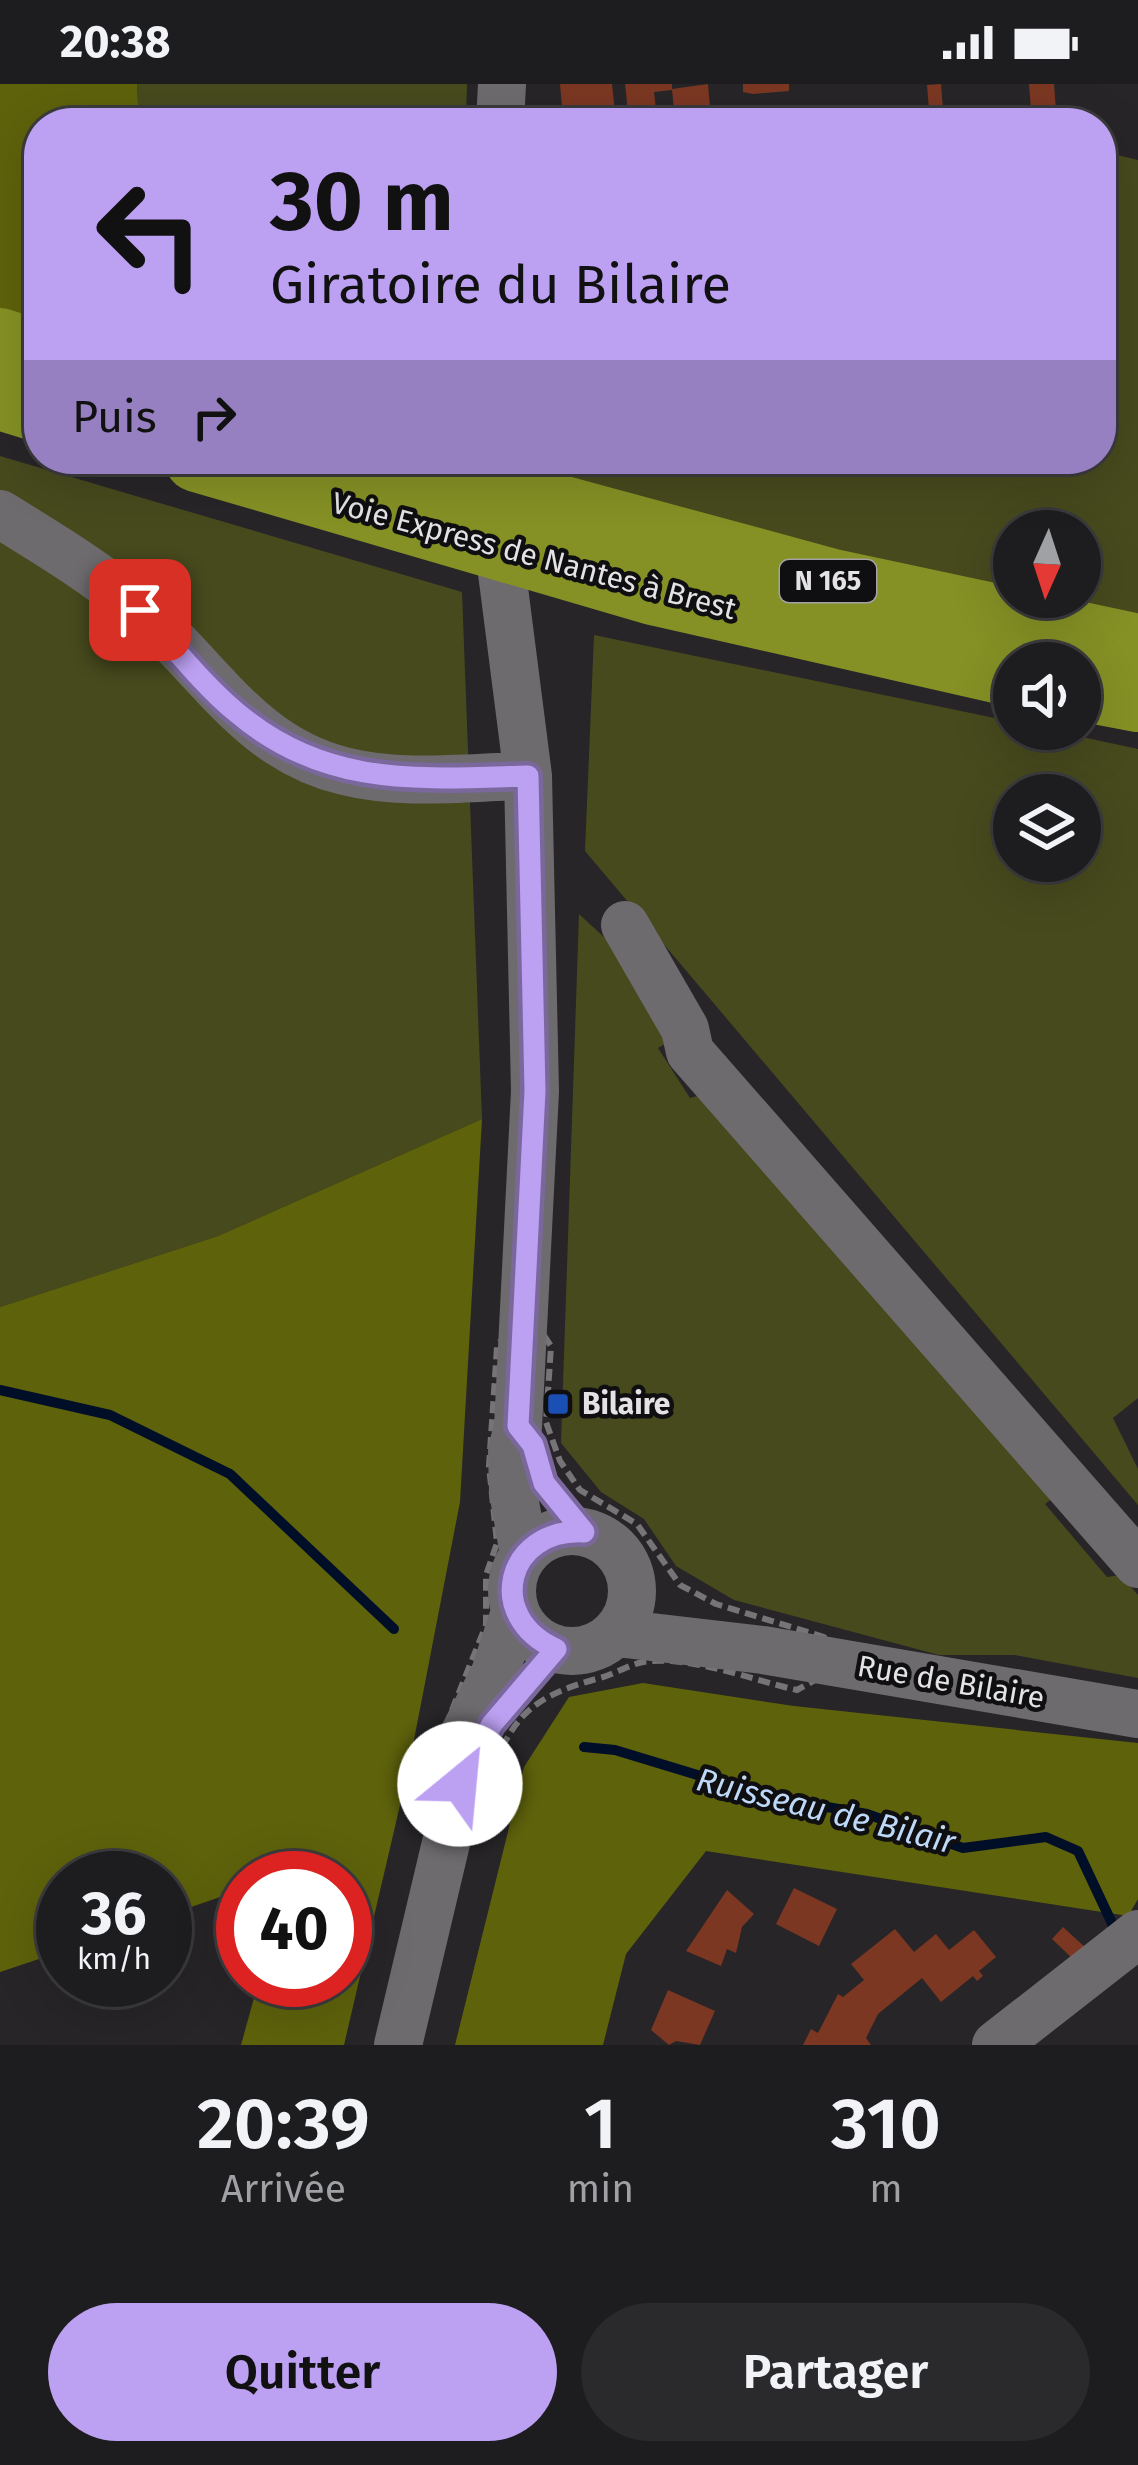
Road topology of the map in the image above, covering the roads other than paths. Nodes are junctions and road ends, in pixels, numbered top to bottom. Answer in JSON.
{"nodes":[{"id":1,"x":287,"y":474,"type":"edge"},
{"id":2,"x":415,"y":474,"type":"edge"},
{"id":3,"x":497,"y":509,"type":"edge"},
{"id":4,"x":0,"y":514,"type":"edge"},
{"id":5,"x":1138,"y":647,"type":"edge"},
{"id":6,"x":993,"y":669,"type":"edge"},
{"id":7,"x":1101,"y":692,"type":"edge"},
{"id":8,"x":1138,"y":699,"type":"edge"},
{"id":9,"x":528,"y":776,"type":"junction"},
{"id":10,"x":626,"y":925,"type":"dead end"},
{"id":11,"x":518,"y":1426,"type":"junction"},
{"id":12,"x":584,"y":1532,"type":"junction"},
{"id":13,"x":524,"y":1554,"type":"junction"},
{"id":14,"x":1138,"y":1564,"type":"edge"},
{"id":15,"x":633,"y":1582,"type":"junction"},
{"id":16,"x":515,"y":1612,"type":"junction"},
{"id":17,"x":617,"y":1633,"type":"junction"},
{"id":18,"x":556,"y":1649,"type":"junction"},
{"id":19,"x":763,"y":1650,"type":"junction"},
{"id":20,"x":1138,"y":1714,"type":"edge"},
{"id":21,"x":459,"y":1787,"type":"junction"},
{"id":22,"x":1126,"y":1944,"type":"edge"},
{"id":23,"x":398,"y":2045,"type":"edge"},
{"id":24,"x":996,"y":2045,"type":"edge"}],
"edges":[{"from":1,"to":3,"type":"highway","name":"Voie Express de Nantes à Brest","number":"N 165"},
{"from":2,"to":3,"type":"highway","name":"Voie Express de Nantes à Brest","number":"N 165"},
{"from":3,"to":5,"type":"highway","name":"Voie Express de Nantes à Brest","number":"N 165"},
{"from":3,"to":6,"type":"highway","name":"Voie Express de Nantes à Brest","number":"N 165"},
{"from":3,"to":9,"type":"street"},
{"from":4,"to":9,"type":"street"},
{"from":7,"to":8,"type":"highway"},
{"from":9,"to":11,"type":"street"},
{"from":10,"to":14,"type":"street"},
{"from":11,"to":12,"type":"street"},
{"from":11,"to":13,"type":"street"},
{"from":12,"to":13,"type":"street"},
{"from":12,"to":15,"type":"street"},
{"from":13,"to":16,"type":"street"},
{"from":15,"to":17,"type":"street"},
{"from":15,"to":19,"type":"street","name":"Rue de Bilaire"},
{"from":16,"to":18,"type":"street"},
{"from":16,"to":21,"type":"street"},
{"from":17,"to":18,"type":"street"},
{"from":17,"to":19,"type":"street","name":"Rue de Bilaire"},
{"from":18,"to":21,"type":"street"},
{"from":19,"to":20,"type":"street","name":"Rue de Bilaire"},
{"from":21,"to":23,"type":"street"},
{"from":22,"to":24,"type":"street"}]}
